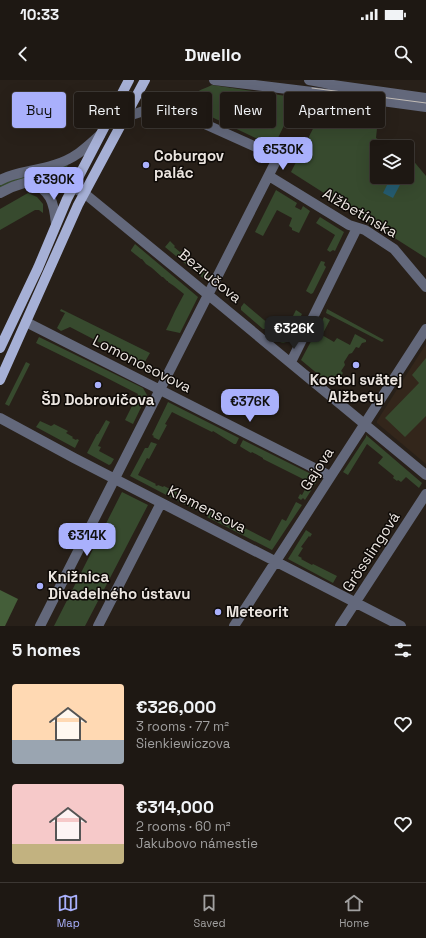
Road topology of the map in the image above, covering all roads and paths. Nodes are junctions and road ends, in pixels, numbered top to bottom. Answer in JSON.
{"nodes":[{"id":1,"x":129,"y":80,"type":"edge"},
{"id":2,"x":145,"y":80,"type":"edge"},
{"id":3,"x":214,"y":80,"type":"edge"},
{"id":4,"x":251,"y":80,"type":"edge"},
{"id":5,"x":316,"y":82,"type":"edge"},
{"id":6,"x":426,"y":98,"type":"edge"},
{"id":7,"x":134,"y":101,"type":"edge"},
{"id":8,"x":426,"y":108,"type":"edge"},
{"id":9,"x":134,"y":114,"type":"edge"},
{"id":10,"x":120,"y":128,"type":"edge"},
{"id":11,"x":102,"y":133,"type":"junction"},
{"id":12,"x":269,"y":176,"type":"junction"},
{"id":13,"x":0,"y":180,"type":"edge"},
{"id":14,"x":29,"y":182,"type":"junction"},
{"id":15,"x":73,"y":187,"type":"junction"},
{"id":16,"x":0,"y":194,"type":"edge"},
{"id":17,"x":84,"y":194,"type":"junction"},
{"id":18,"x":56,"y":224,"type":"junction"},
{"id":19,"x":357,"y":228,"type":"junction"},
{"id":20,"x":426,"y":287,"type":"edge"},
{"id":21,"x":208,"y":295,"type":"junction"},
{"id":22,"x":26,"y":322,"type":"junction"},
{"id":23,"x":426,"y":329,"type":"edge"},
{"id":24,"x":0,"y":348,"type":"edge"},
{"id":25,"x":291,"y":362,"type":"junction"},
{"id":26,"x":0,"y":380,"type":"edge"},
{"id":27,"x":160,"y":390,"type":"junction"},
{"id":28,"x":0,"y":418,"type":"edge"},
{"id":29,"x":364,"y":424,"type":"junction"},
{"id":30,"x":426,"y":475,"type":"edge"},
{"id":31,"x":330,"y":476,"type":"junction"},
{"id":32,"x":115,"y":478,"type":"junction"},
{"id":33,"x":426,"y":494,"type":"edge"},
{"id":34,"x":162,"y":502,"type":"junction"},
{"id":35,"x":276,"y":562,"type":"junction"},
{"id":36,"x":355,"y":603,"type":"junction"},
{"id":37,"x":40,"y":626,"type":"edge"},
{"id":38,"x":98,"y":626,"type":"edge"},
{"id":39,"x":234,"y":626,"type":"edge"},
{"id":40,"x":340,"y":626,"type":"edge"},
{"id":41,"x":401,"y":626,"type":"edge"}],
"edges":[{"from":1,"to":11,"type":"main road"},
{"from":2,"to":7,"type":"main road"},
{"from":3,"to":8,"type":"street"},
{"from":4,"to":5,"type":"street"},
{"from":5,"to":6,"type":"street"},
{"from":9,"to":12,"type":"street"},
{"from":10,"to":17,"type":"main road"},
{"from":11,"to":13,"type":"street"},
{"from":11,"to":15,"type":"main road"},
{"from":12,"to":19,"type":"street","name":"Alžbetínska"},
{"from":12,"to":21,"type":"street"},
{"from":14,"to":15,"type":"street","name":"Bezručova"},
{"from":14,"to":16,"type":"street","name":"Bezručova"},
{"from":14,"to":18,"type":"street"},
{"from":15,"to":17,"type":"street","name":"Bezručova"},
{"from":15,"to":18,"type":"main road"},
{"from":17,"to":21,"type":"street","name":"Bezručova"},
{"from":17,"to":22,"type":"main road"},
{"from":18,"to":24,"type":"main road"},
{"from":19,"to":20,"type":"street","name":"Alžbetínska"},
{"from":19,"to":25,"type":"street"},
{"from":21,"to":25,"type":"street","name":"Bezručova"},
{"from":21,"to":27,"type":"street"},
{"from":22,"to":26,"type":"main road"},
{"from":22,"to":27,"type":"street","name":"Lomonosovova"},
{"from":23,"to":29,"type":"street","name":"Gajova"},
{"from":25,"to":29,"type":"street","name":"Bezručova"},
{"from":27,"to":31,"type":"street","name":"Lomonosovova"},
{"from":27,"to":32,"type":"street"},
{"from":28,"to":32,"type":"street","name":"Klemensova"},
{"from":29,"to":30,"type":"street","name":"Bezručova"},
{"from":29,"to":31,"type":"street","name":"Gajova"},
{"from":31,"to":35,"type":"street","name":"Gajova"},
{"from":32,"to":34,"type":"street","name":"Klemensova"},
{"from":32,"to":37,"type":"street"},
{"from":33,"to":36,"type":"street","name":"Grösslingová"},
{"from":34,"to":35,"type":"street","name":"Klemensova"},
{"from":34,"to":38,"type":"street"},
{"from":35,"to":36,"type":"street","name":"Klemensova"},
{"from":35,"to":39,"type":"street","name":"Gajova"},
{"from":36,"to":40,"type":"street","name":"Grösslingová"},
{"from":36,"to":41,"type":"street","name":"Klemensova"}]}
